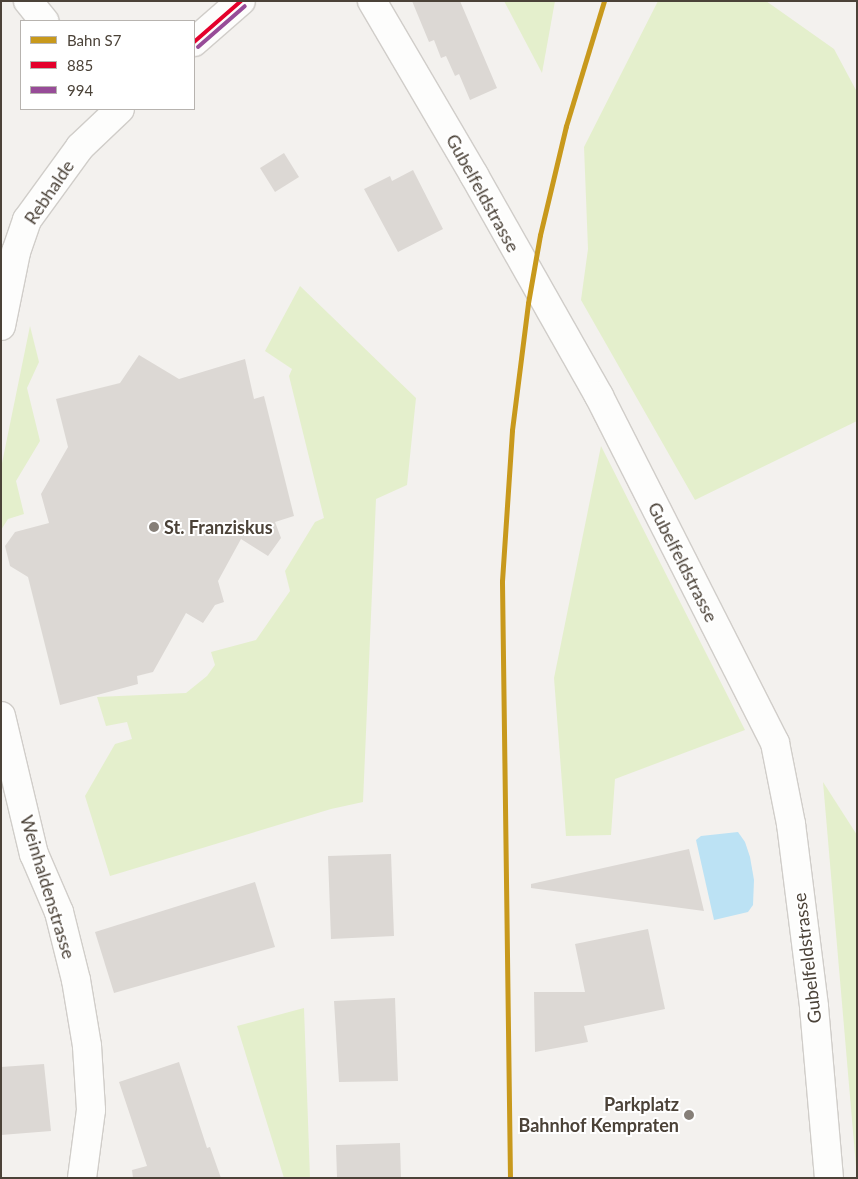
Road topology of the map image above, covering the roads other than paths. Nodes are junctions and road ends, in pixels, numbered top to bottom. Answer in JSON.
{"nodes":[{"id":1,"x":28,"y":1,"type":"edge"},
{"id":2,"x":241,"y":1,"type":"edge"},
{"id":3,"x":372,"y":1,"type":"edge"},
{"id":4,"x":43,"y":20,"type":"edge"},
{"id":5,"x":195,"y":41,"type":"edge"},
{"id":6,"x":116,"y":110,"type":"edge"},
{"id":7,"x":1,"y":326,"type":"edge"},
{"id":8,"x":1,"y":716,"type":"edge"},
{"id":9,"x":82,"y":1178,"type":"edge"},
{"id":10,"x":830,"y":1178,"type":"edge"}],
"edges":[{"from":1,"to":4,"type":"street"},
{"from":2,"to":5,"type":"street"},
{"from":3,"to":10,"type":"street","name":"Gubelfeldstrasse"},
{"from":6,"to":7,"type":"street","name":"Rebhalde"},
{"from":8,"to":9,"type":"street","name":"Weinhaldenstrasse"}]}
